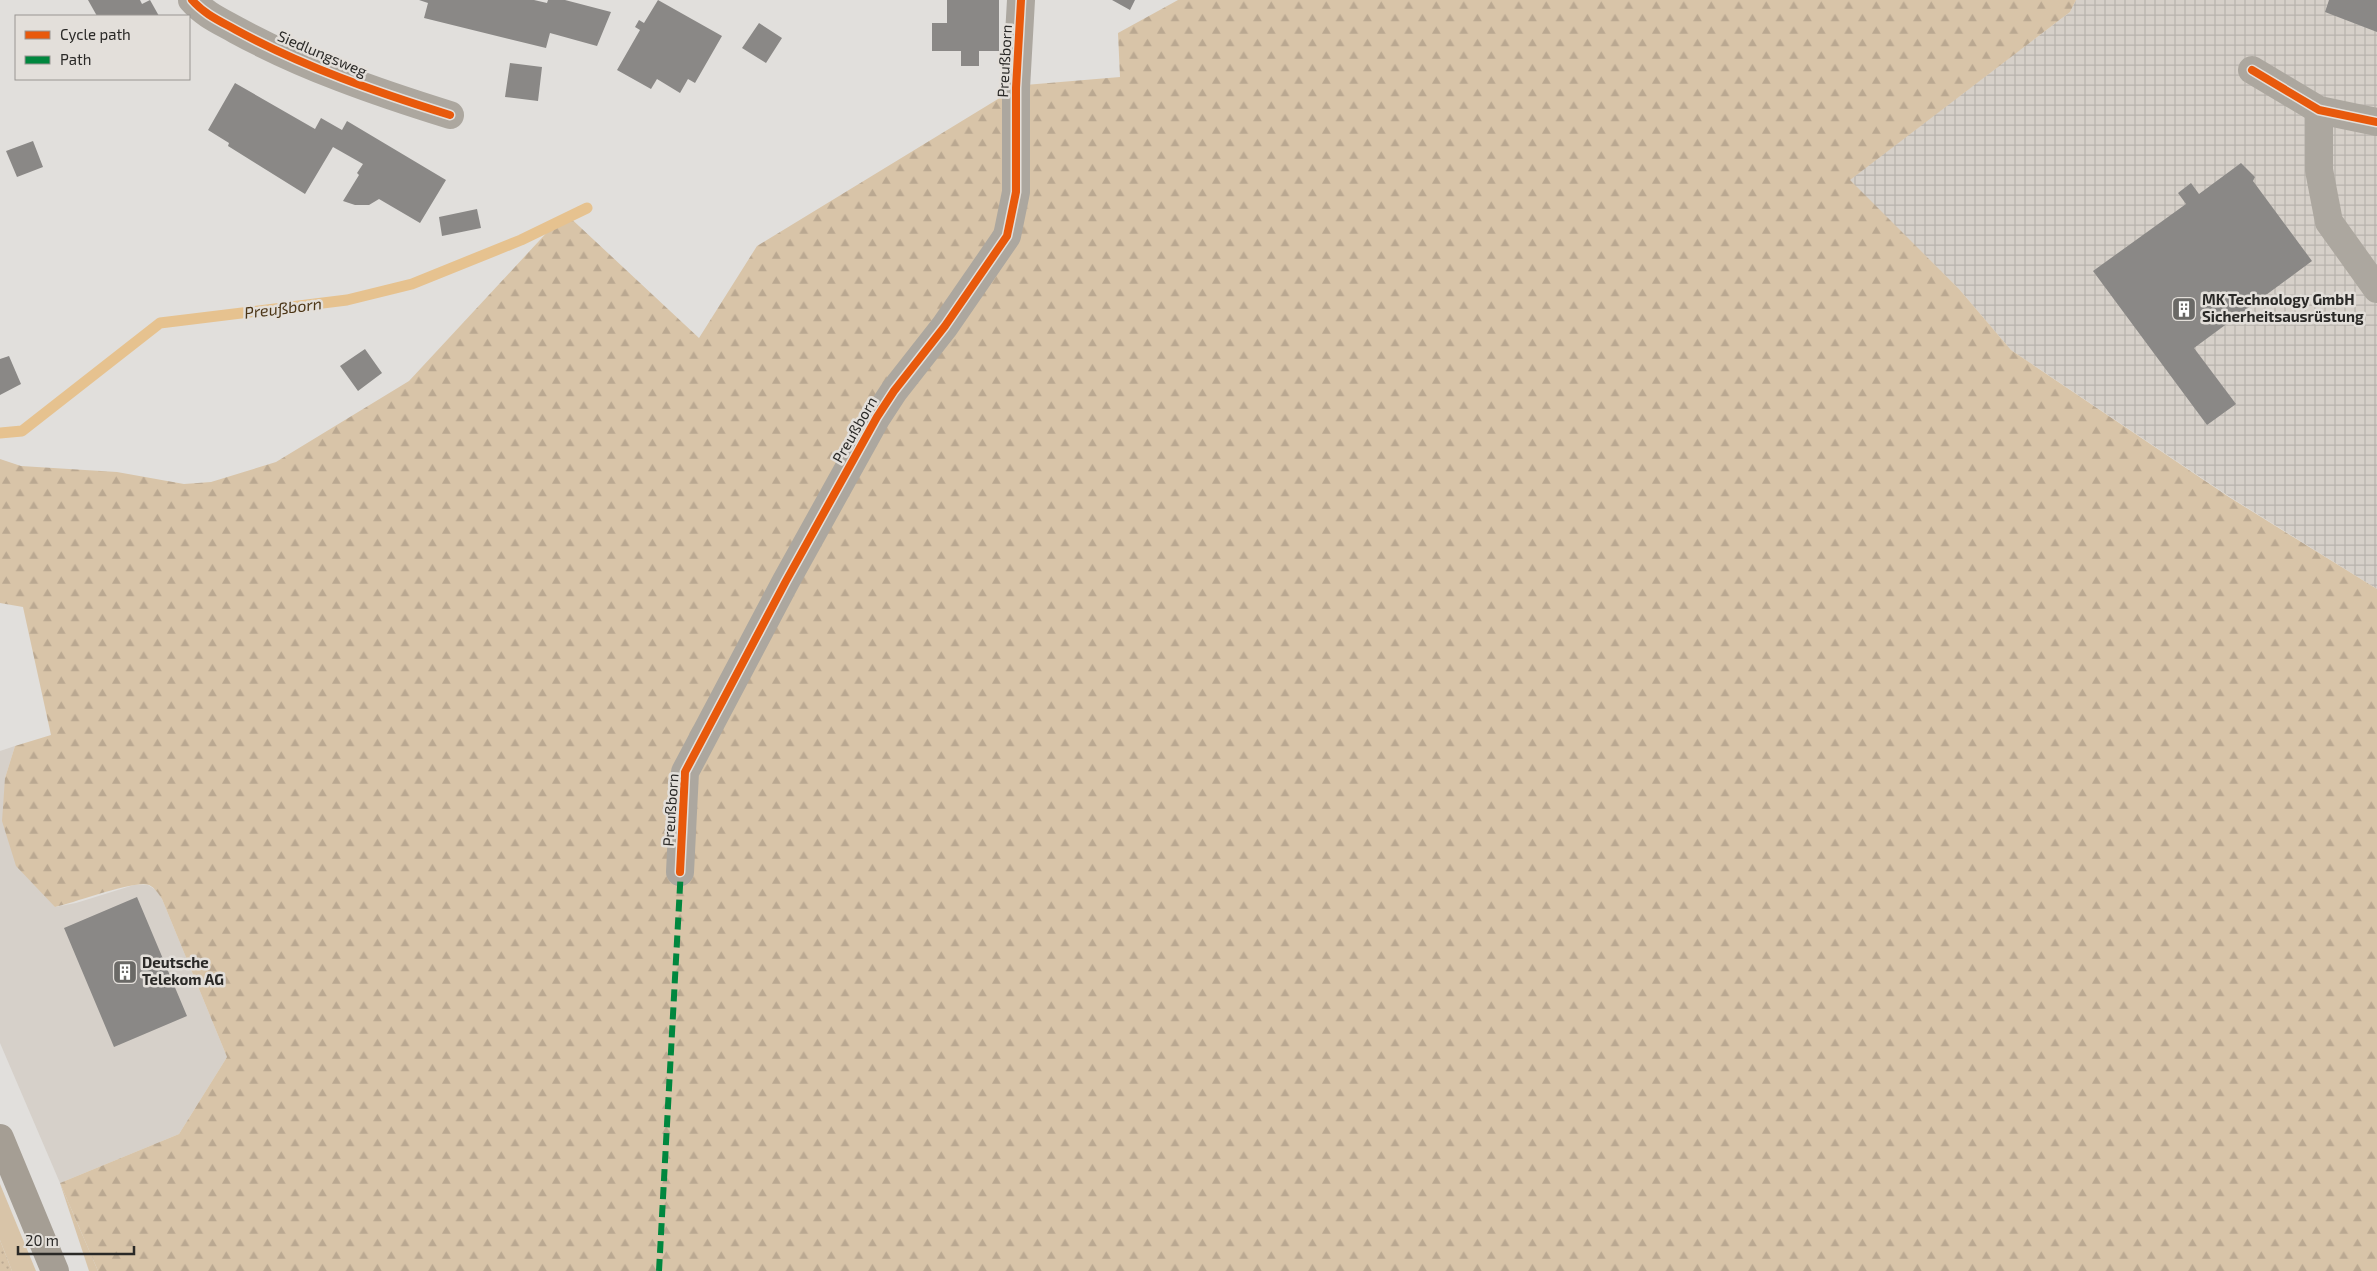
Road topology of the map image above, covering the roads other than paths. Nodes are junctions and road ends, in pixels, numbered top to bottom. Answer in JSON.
{"nodes":[{"id":1,"x":192,"y":0,"type":"edge"},
{"id":2,"x":1021,"y":0,"type":"edge"},
{"id":3,"x":2252,"y":70,"type":"dead end"},
{"id":4,"x":2319,"y":110,"type":"junction"},
{"id":5,"x":450,"y":115,"type":"dead end"},
{"id":6,"x":2377,"y":122,"type":"edge"},
{"id":7,"x":2377,"y":289,"type":"edge"},
{"id":8,"x":680,"y":872,"type":"dead end"},
{"id":9,"x":0,"y":1138,"type":"edge"},
{"id":10,"x":55,"y":1271,"type":"edge"}],
"edges":[{"from":1,"to":5,"type":"street","name":"Siedlungsweg"},
{"from":2,"to":8,"type":"street","name":"Preußborn"},
{"from":3,"to":4,"type":"street"},
{"from":4,"to":6,"type":"street"},
{"from":4,"to":7,"type":"street"},
{"from":9,"to":10,"type":"main road"}]}
